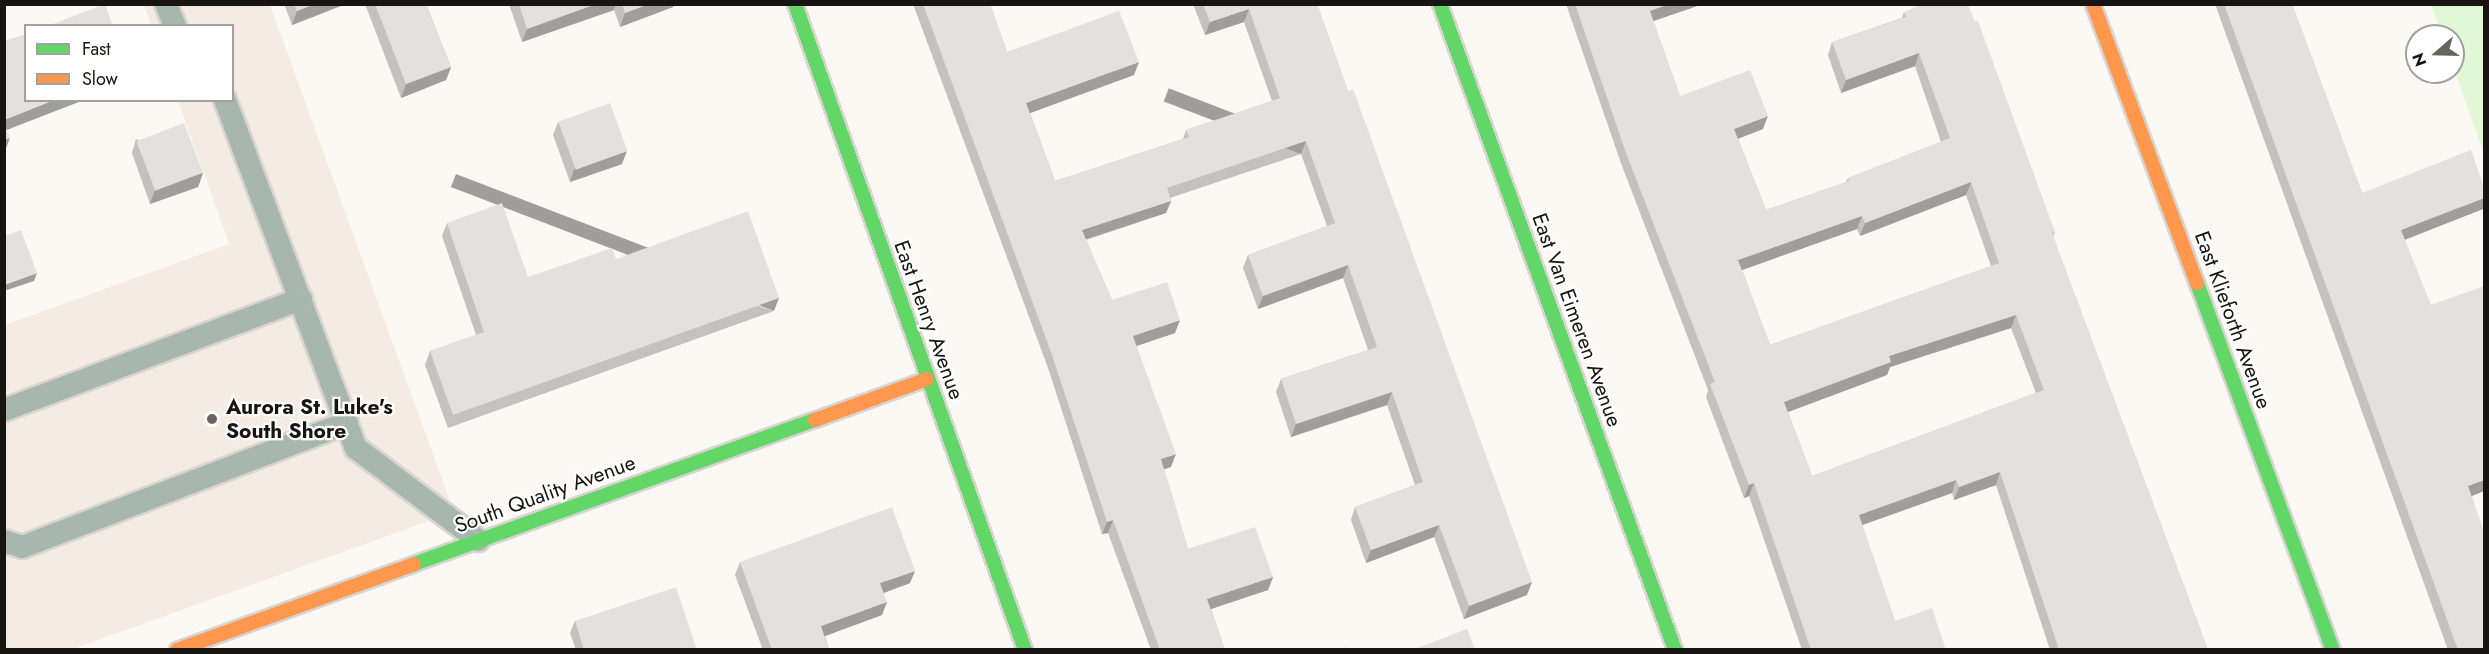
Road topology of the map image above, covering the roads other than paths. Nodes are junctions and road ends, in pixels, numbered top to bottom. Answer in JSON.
{"nodes":[{"id":1,"x":166,"y":4,"type":"edge"},
{"id":2,"x":795,"y":4,"type":"edge"},
{"id":3,"x":1440,"y":4,"type":"edge"},
{"id":4,"x":2093,"y":4,"type":"edge"},
{"id":5,"x":174,"y":24,"type":"edge"},
{"id":6,"x":226,"y":102,"type":"edge"},
{"id":7,"x":300,"y":299,"type":"junction"},
{"id":8,"x":927,"y":379,"type":"junction"},
{"id":9,"x":4,"y":410,"type":"edge"},
{"id":10,"x":347,"y":423,"type":"junction"},
{"id":11,"x":478,"y":540,"type":"junction"},
{"id":12,"x":4,"y":541,"type":"edge"},
{"id":13,"x":177,"y":650,"type":"edge"},
{"id":14,"x":1025,"y":650,"type":"edge"},
{"id":15,"x":1675,"y":650,"type":"edge"},
{"id":16,"x":2333,"y":650,"type":"edge"}],
"edges":[{"from":1,"to":5,"type":"lane"},
{"from":2,"to":8,"type":"street","name":"East Henry Avenue"},
{"from":3,"to":15,"type":"street","name":"East Van Eimeren Avenue"},
{"from":4,"to":16,"type":"street","name":"East Klieforth Avenue"},
{"from":6,"to":7,"type":"lane"},
{"from":7,"to":9,"type":"lane"},
{"from":7,"to":10,"type":"lane"},
{"from":8,"to":11,"type":"street","name":"South Quality Avenue"},
{"from":8,"to":14,"type":"street","name":"East Henry Avenue"},
{"from":10,"to":11,"type":"lane"},
{"from":10,"to":12,"type":"lane"},
{"from":11,"to":13,"type":"street","name":"South Quality Avenue"}]}
